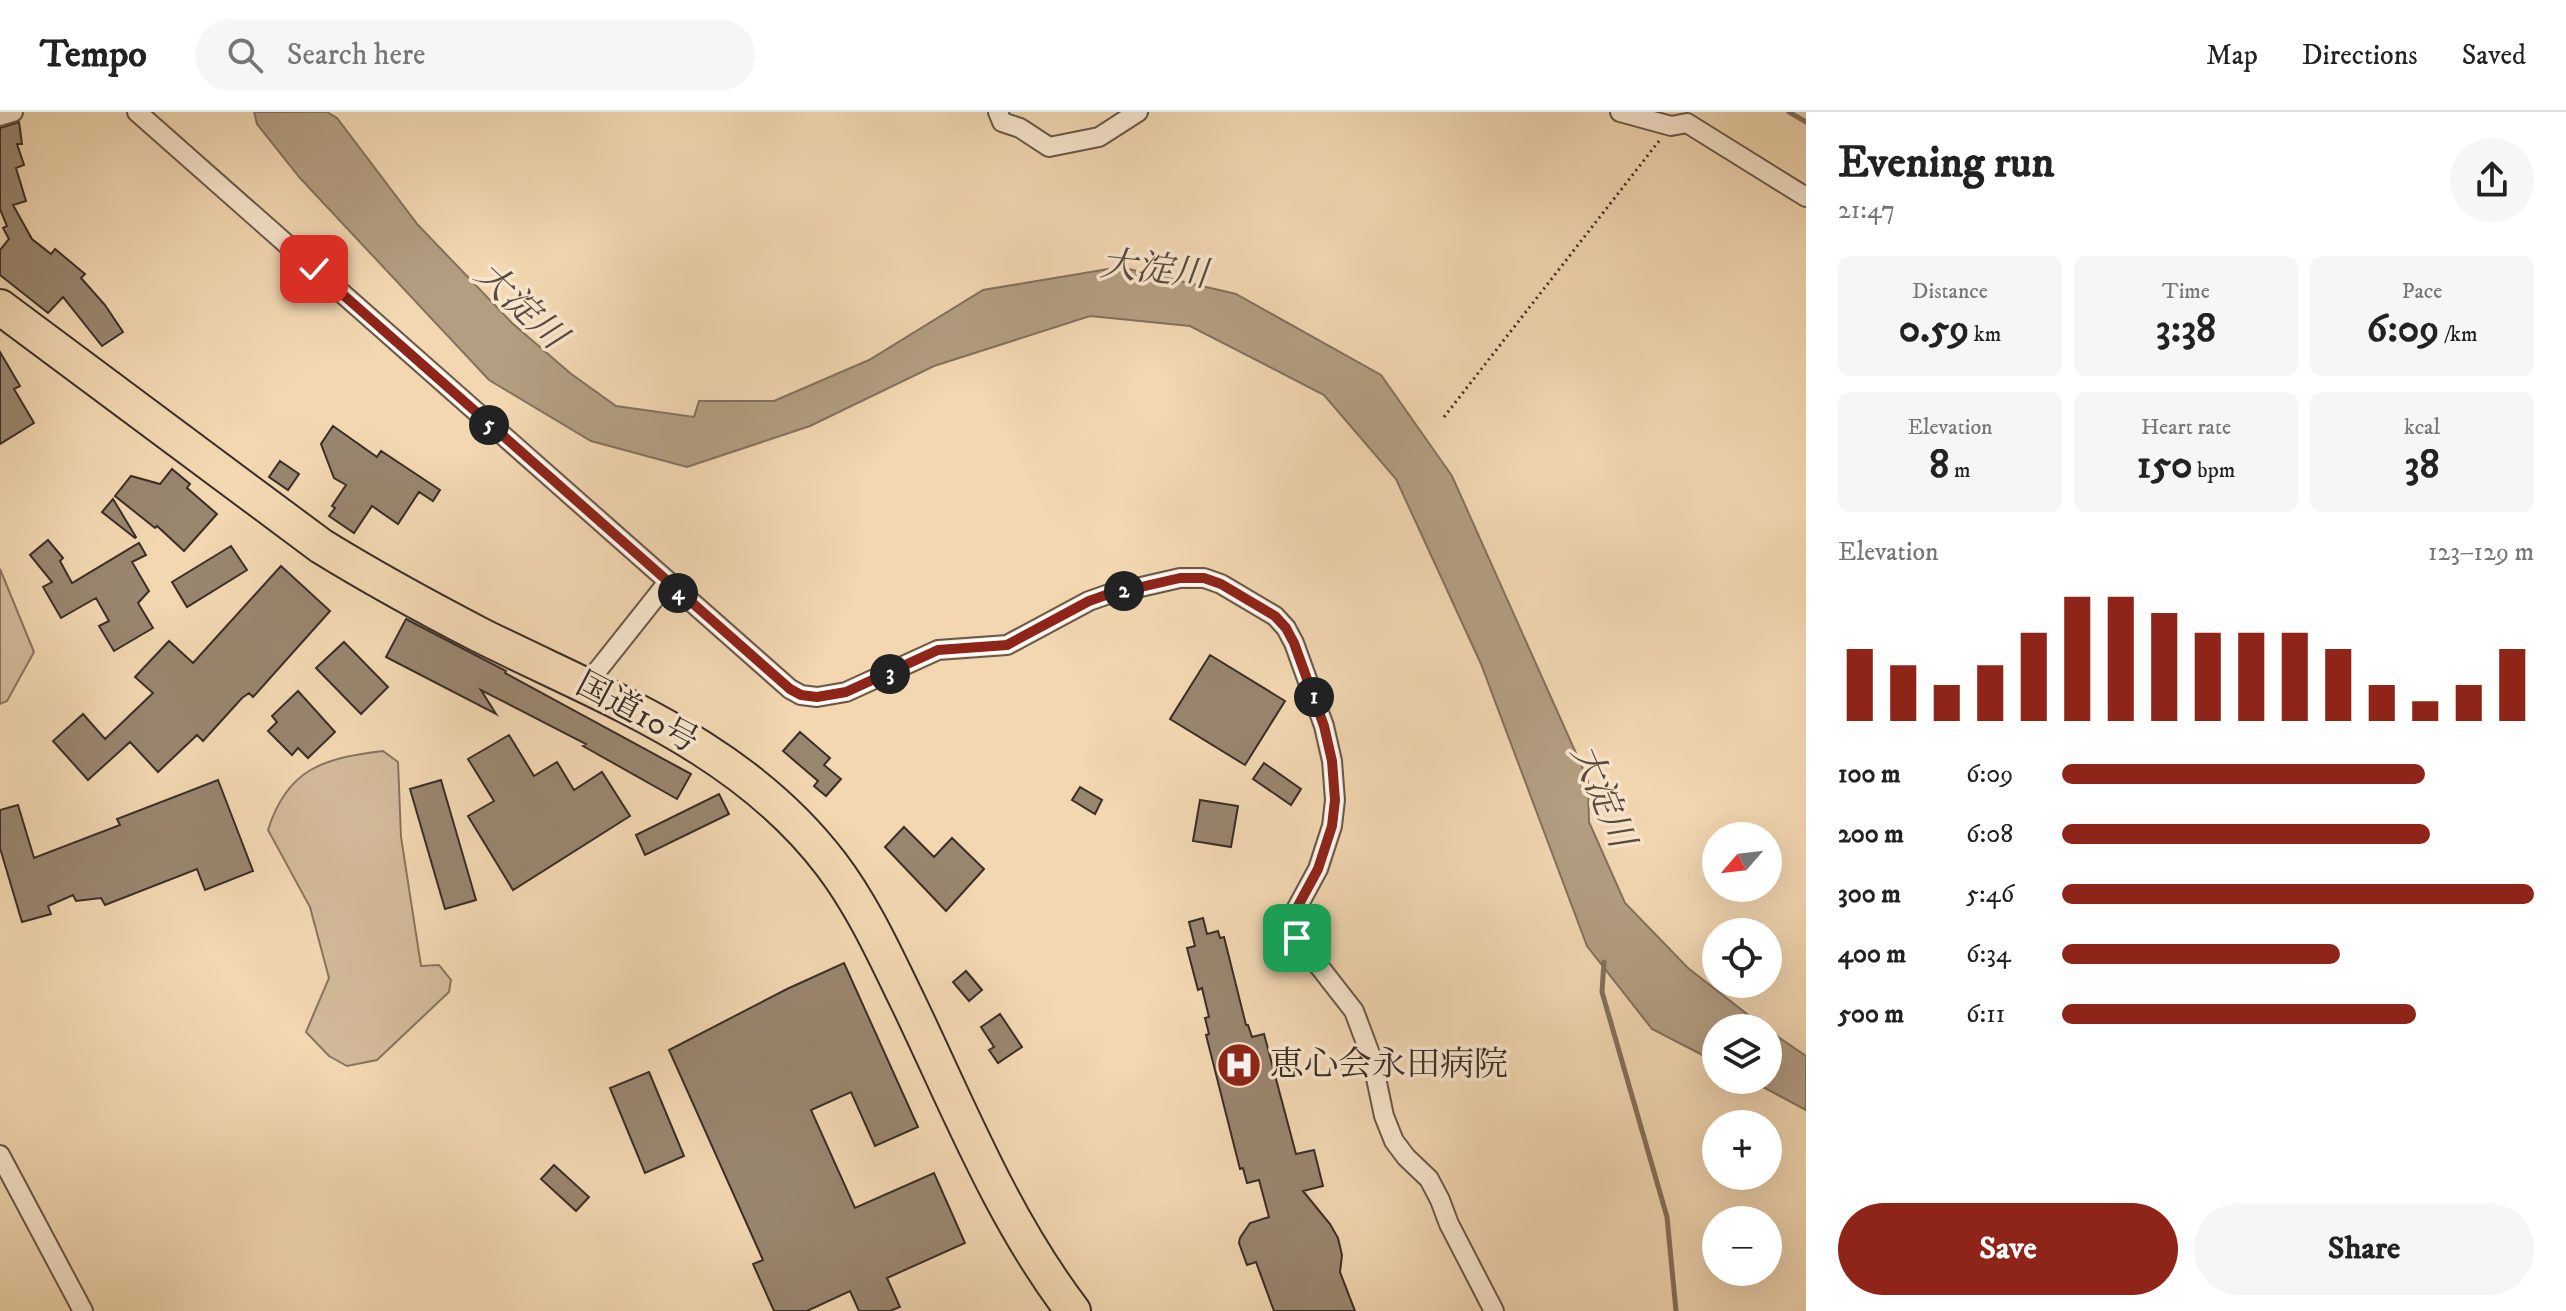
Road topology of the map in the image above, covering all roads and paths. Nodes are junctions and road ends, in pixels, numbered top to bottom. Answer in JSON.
{"nodes":[{"id":1,"x":13,"y":112,"type":"edge"},
{"id":2,"x":137,"y":112,"type":"edge"},
{"id":3,"x":998,"y":112,"type":"edge"},
{"id":4,"x":1138,"y":112,"type":"edge"},
{"id":5,"x":1620,"y":112,"type":"edge"},
{"id":6,"x":0,"y":116,"type":"edge"},
{"id":7,"x":1671,"y":126,"type":"junction"},
{"id":8,"x":1806,"y":197,"type":"edge"},
{"id":9,"x":0,"y":307,"type":"edge"},
{"id":10,"x":1444,"y":417,"type":"dead end"},
{"id":11,"x":667,"y":583,"type":"junction"},
{"id":12,"x":586,"y":685,"type":"junction"},
{"id":13,"x":0,"y":1155,"type":"edge"},
{"id":14,"x":83,"y":1311,"type":"edge"},
{"id":15,"x":1073,"y":1311,"type":"edge"},
{"id":16,"x":1494,"y":1311,"type":"edge"}],
"edges":[{"from":1,"to":6,"type":"street"},
{"from":2,"to":11,"type":"street"},
{"from":3,"to":4,"type":"street"},
{"from":5,"to":7,"type":"street"},
{"from":7,"to":8,"type":"street"},
{"from":7,"to":10,"type":"path"},
{"from":9,"to":12,"type":"highway","name":"国道10号"},
{"from":11,"to":12,"type":"street"},
{"from":11,"to":16,"type":"street"},
{"from":12,"to":15,"type":"highway","name":"国道10号"},
{"from":13,"to":14,"type":"street"}]}
